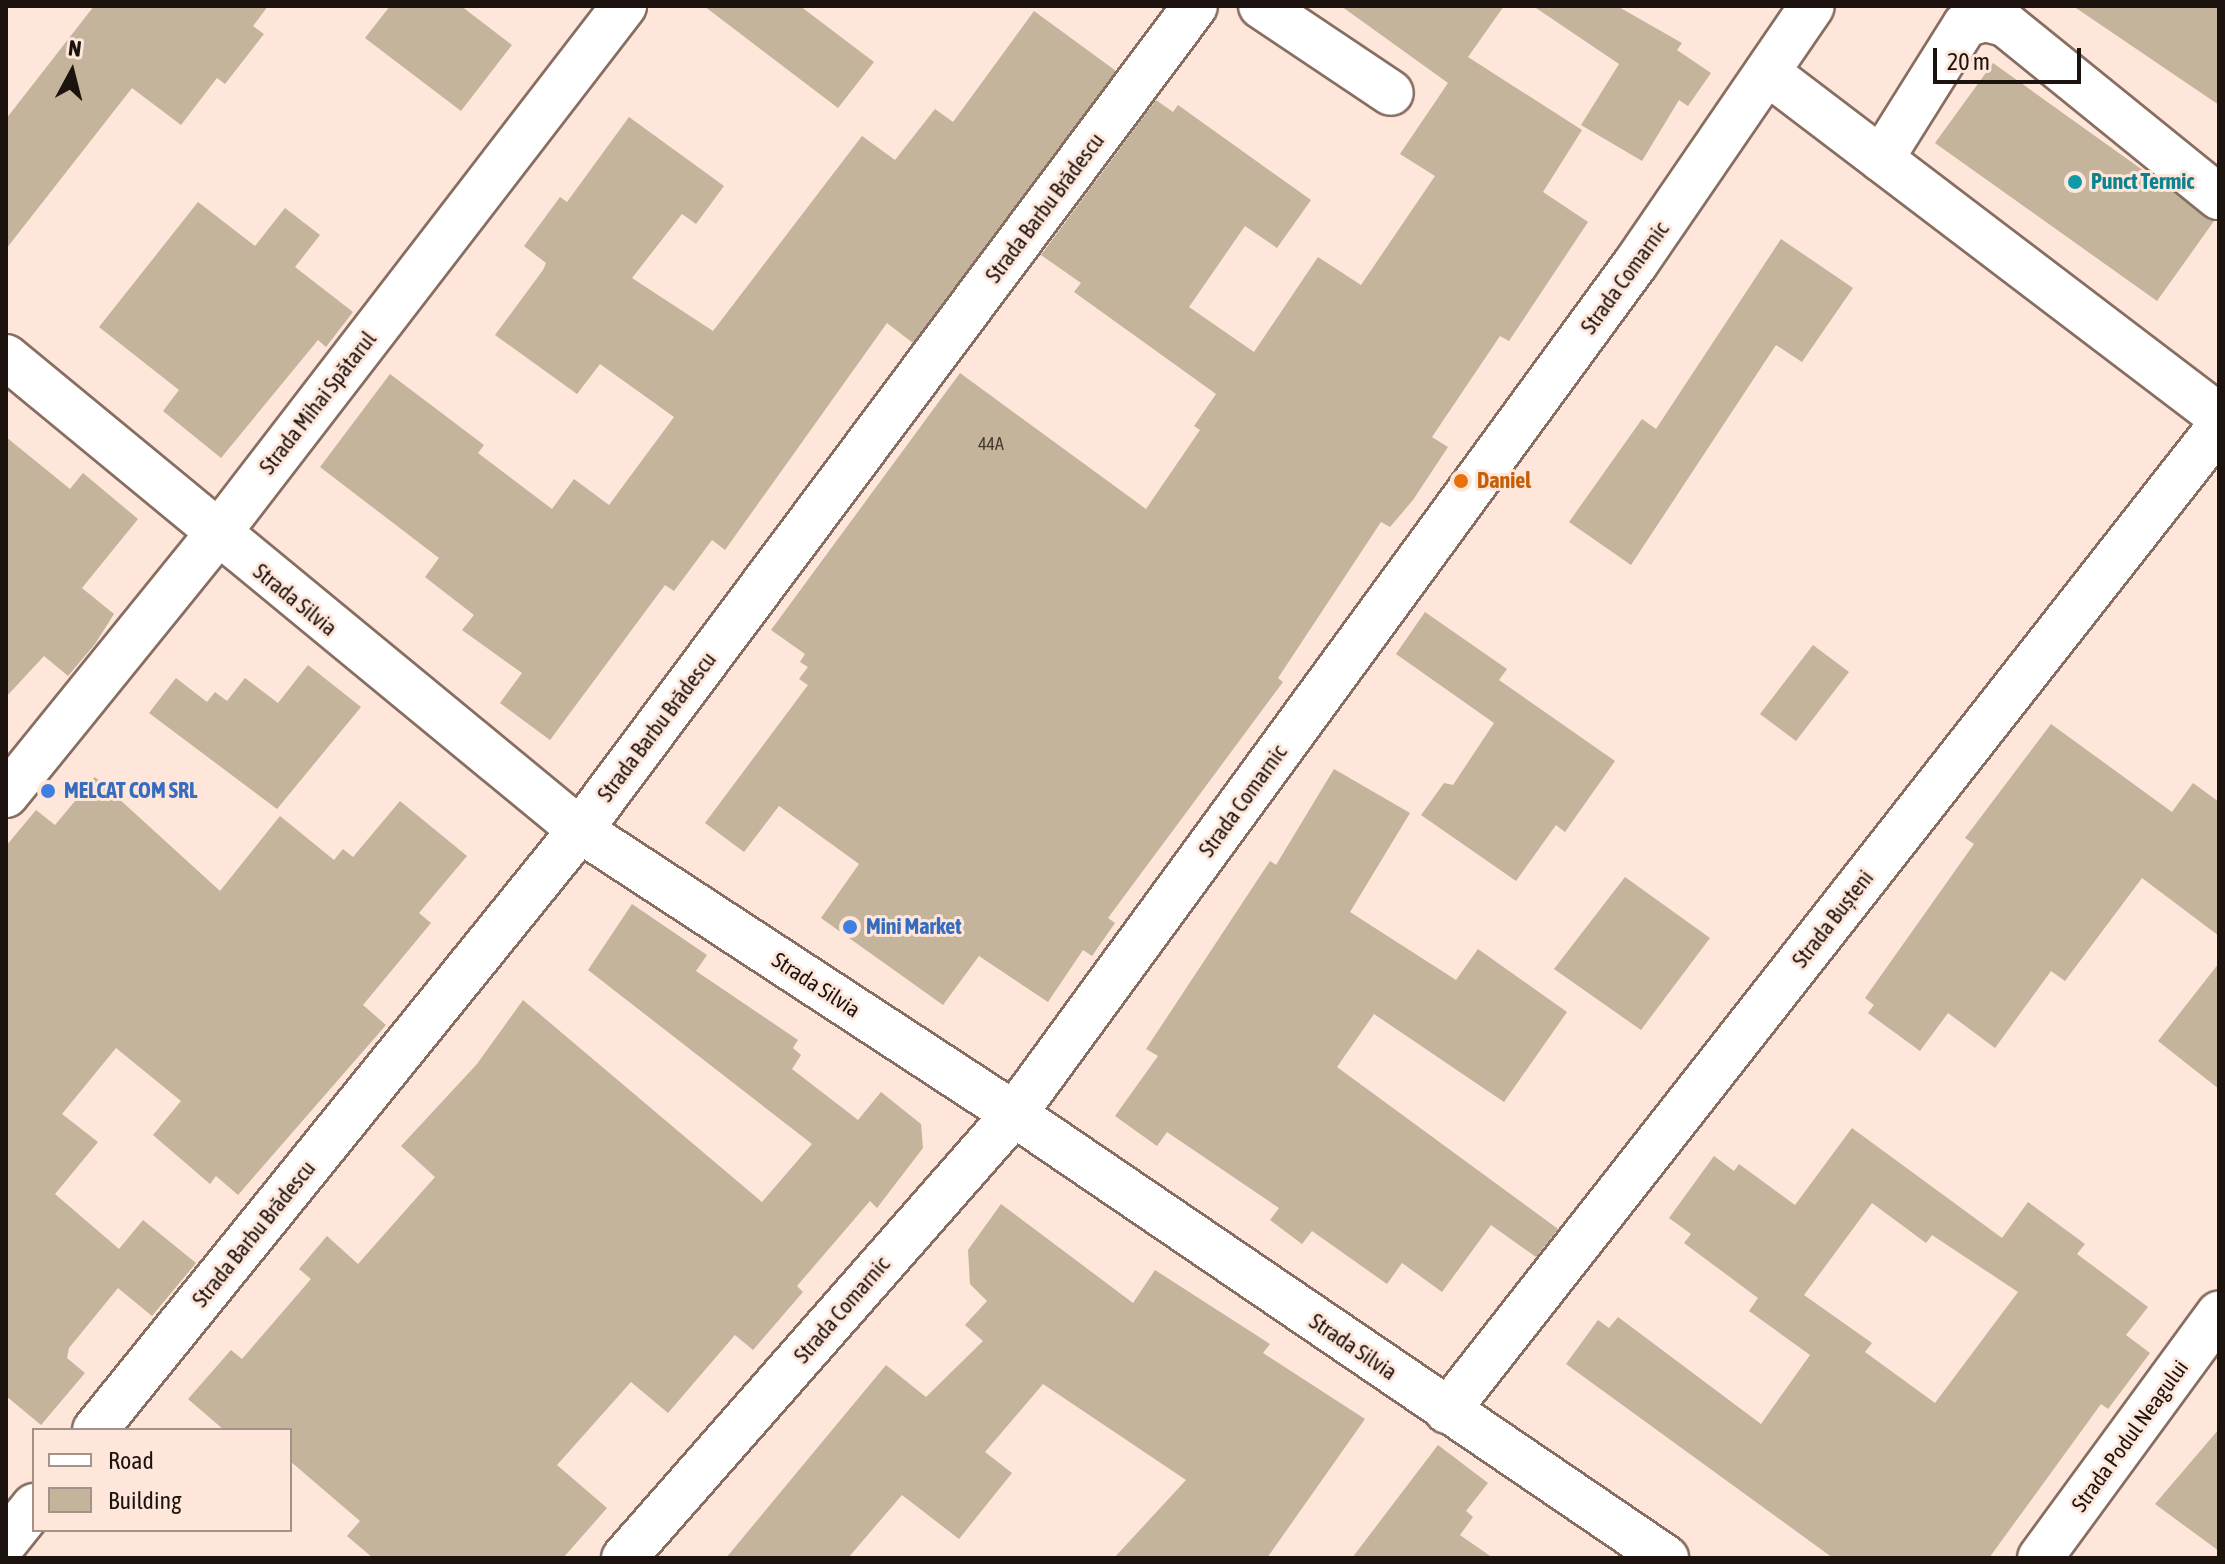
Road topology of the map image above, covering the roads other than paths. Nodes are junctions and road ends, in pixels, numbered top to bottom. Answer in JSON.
{"nodes":[{"id":1,"x":624,"y":6,"type":"edge"},
{"id":2,"x":1195,"y":6,"type":"edge"},
{"id":3,"x":1261,"y":6,"type":"edge"},
{"id":4,"x":1812,"y":6,"type":"edge"},
{"id":5,"x":1768,"y":73,"type":"junction"},
{"id":6,"x":1391,"y":93,"type":"dead end"},
{"id":7,"x":1881,"y":159,"type":"junction"},
{"id":8,"x":2219,"y":197,"type":"edge"},
{"id":9,"x":6,"y":357,"type":"edge"},
{"id":10,"x":2219,"y":416,"type":"edge"},
{"id":11,"x":2219,"y":427,"type":"edge"},
{"id":12,"x":216,"y":536,"type":"junction"},
{"id":13,"x":6,"y":795,"type":"edge"},
{"id":14,"x":580,"y":830,"type":"junction"},
{"id":15,"x":1014,"y":1114,"type":"junction"},
{"id":16,"x":2219,"y":1313,"type":"edge"},
{"id":17,"x":1447,"y":1411,"type":"junction"},
{"id":18,"x":97,"y":1428,"type":"edge"},
{"id":19,"x":32,"y":1508,"type":"edge"},
{"id":20,"x":6,"y":1541,"type":"edge"},
{"id":21,"x":624,"y":1558,"type":"edge"},
{"id":22,"x":1666,"y":1558,"type":"edge"},
{"id":23,"x":2040,"y":1558,"type":"edge"}],
"edges":[{"from":1,"to":12,"type":"street","name":"Strada Mihai Spătarul"},
{"from":2,"to":14,"type":"street","name":"Strada Barbu Brădescu"},
{"from":3,"to":6,"type":"street"},
{"from":4,"to":5,"type":"street","name":"Strada Comarnic"},
{"from":5,"to":7,"type":"street"},
{"from":5,"to":15,"type":"street","name":"Strada Comarnic"},
{"from":7,"to":8,"type":"street"},
{"from":7,"to":10,"type":"street"},
{"from":9,"to":12,"type":"street","name":"Strada Silvia"},
{"from":11,"to":17,"type":"street","name":"Strada Bușteni"},
{"from":12,"to":13,"type":"street","name":"Strada Mihai Spătarul"},
{"from":12,"to":14,"type":"street","name":"Strada Silvia"},
{"from":14,"to":15,"type":"street","name":"Strada Silvia"},
{"from":14,"to":18,"type":"street","name":"Strada Barbu Brădescu"},
{"from":15,"to":17,"type":"street","name":"Strada Silvia"},
{"from":15,"to":21,"type":"street","name":"Strada Comarnic"},
{"from":16,"to":23,"type":"street","name":"Strada Podul Neagului"},
{"from":17,"to":22,"type":"street","name":"Strada Silvia"},
{"from":19,"to":20,"type":"street"}]}
